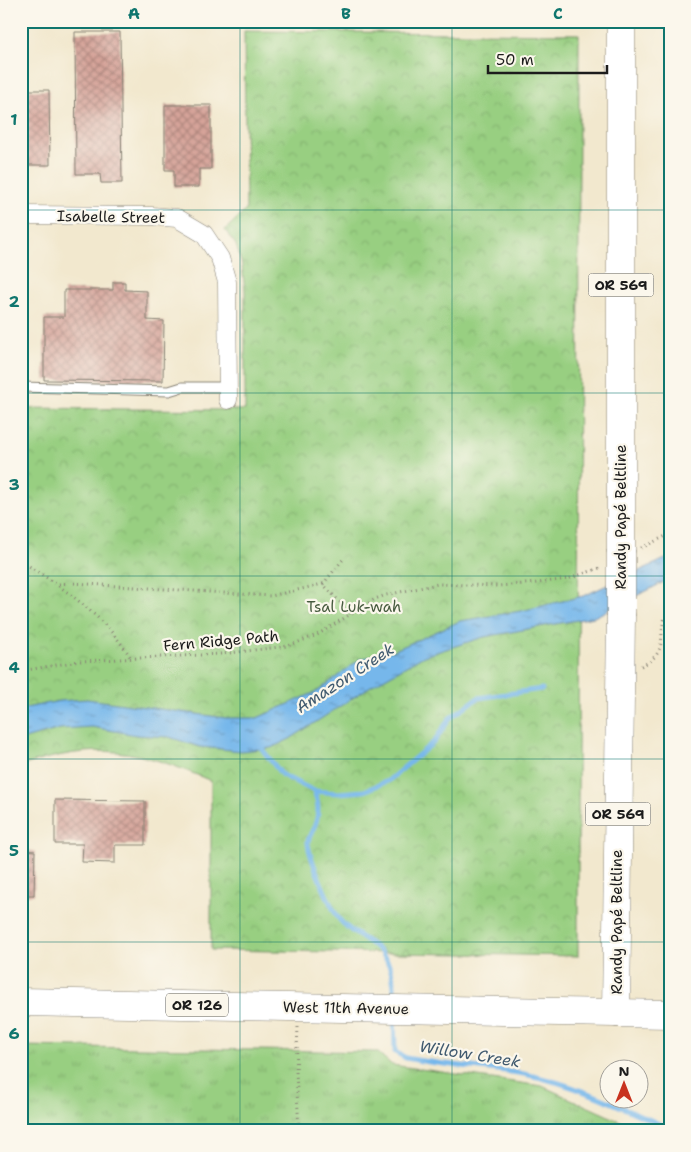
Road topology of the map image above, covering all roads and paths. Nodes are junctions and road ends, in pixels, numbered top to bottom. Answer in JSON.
{"nodes":[{"id":1,"x":621,"y":21,"type":"edge"},
{"id":2,"x":21,"y":215,"type":"edge"},
{"id":3,"x":21,"y":387,"type":"edge"},
{"id":4,"x":228,"y":394,"type":"joint"},
{"id":5,"x":670,"y":534,"type":"edge"},
{"id":6,"x":622,"y":555,"type":"junction"},
{"id":7,"x":345,"y":557,"type":"dead end"},
{"id":8,"x":21,"y":561,"type":"edge"},
{"id":9,"x":59,"y":584,"type":"junction"},
{"id":10,"x":323,"y":584,"type":"junction"},
{"id":11,"x":670,"y":610,"type":"edge"},
{"id":12,"x":351,"y":614,"type":"junction"},
{"id":13,"x":131,"y":658,"type":"junction"},
{"id":14,"x":21,"y":671,"type":"edge"},
{"id":15,"x":620,"y":675,"type":"junction"},
{"id":16,"x":21,"y":1002,"type":"edge"},
{"id":17,"x":299,"y":1007,"type":"junction"},
{"id":18,"x":616,"y":1013,"type":"junction"},
{"id":19,"x":670,"y":1014,"type":"edge"},
{"id":20,"x":299,"y":1131,"type":"edge"}],
"edges":[{"from":1,"to":6,"type":"main road","name":"Randy Papé Beltline","number":"OR 569"},
{"from":2,"to":4,"type":"street","name":"Isabelle Street"},
{"from":3,"to":4,"type":"lane"},
{"from":5,"to":6,"type":"path","name":"Fern Ridge Path"},
{"from":6,"to":12,"type":"path","name":"Fern Ridge Path"},
{"from":6,"to":15,"type":"main road","name":"Randy Papé Beltline","number":"OR 569","bridge":true},
{"from":7,"to":10,"type":"path"},
{"from":8,"to":9,"type":"path"},
{"from":9,"to":10,"type":"path"},
{"from":9,"to":13,"type":"path"},
{"from":10,"to":12,"type":"path"},
{"from":11,"to":15,"type":"path"},
{"from":12,"to":13,"type":"path","name":"Fern Ridge Path"},
{"from":13,"to":14,"type":"path","name":"Fern Ridge Path"},
{"from":15,"to":18,"type":"main road","name":"Randy Papé Beltline","number":"OR 569"},
{"from":16,"to":17,"type":"main road","name":"West 11th Avenue","number":"OR 126"},
{"from":17,"to":18,"type":"main road","name":"West 11th Avenue","number":"OR 126"},
{"from":17,"to":20,"type":"path"},
{"from":18,"to":19,"type":"main road","name":"West 11th Avenue","number":"OR 126"}]}
